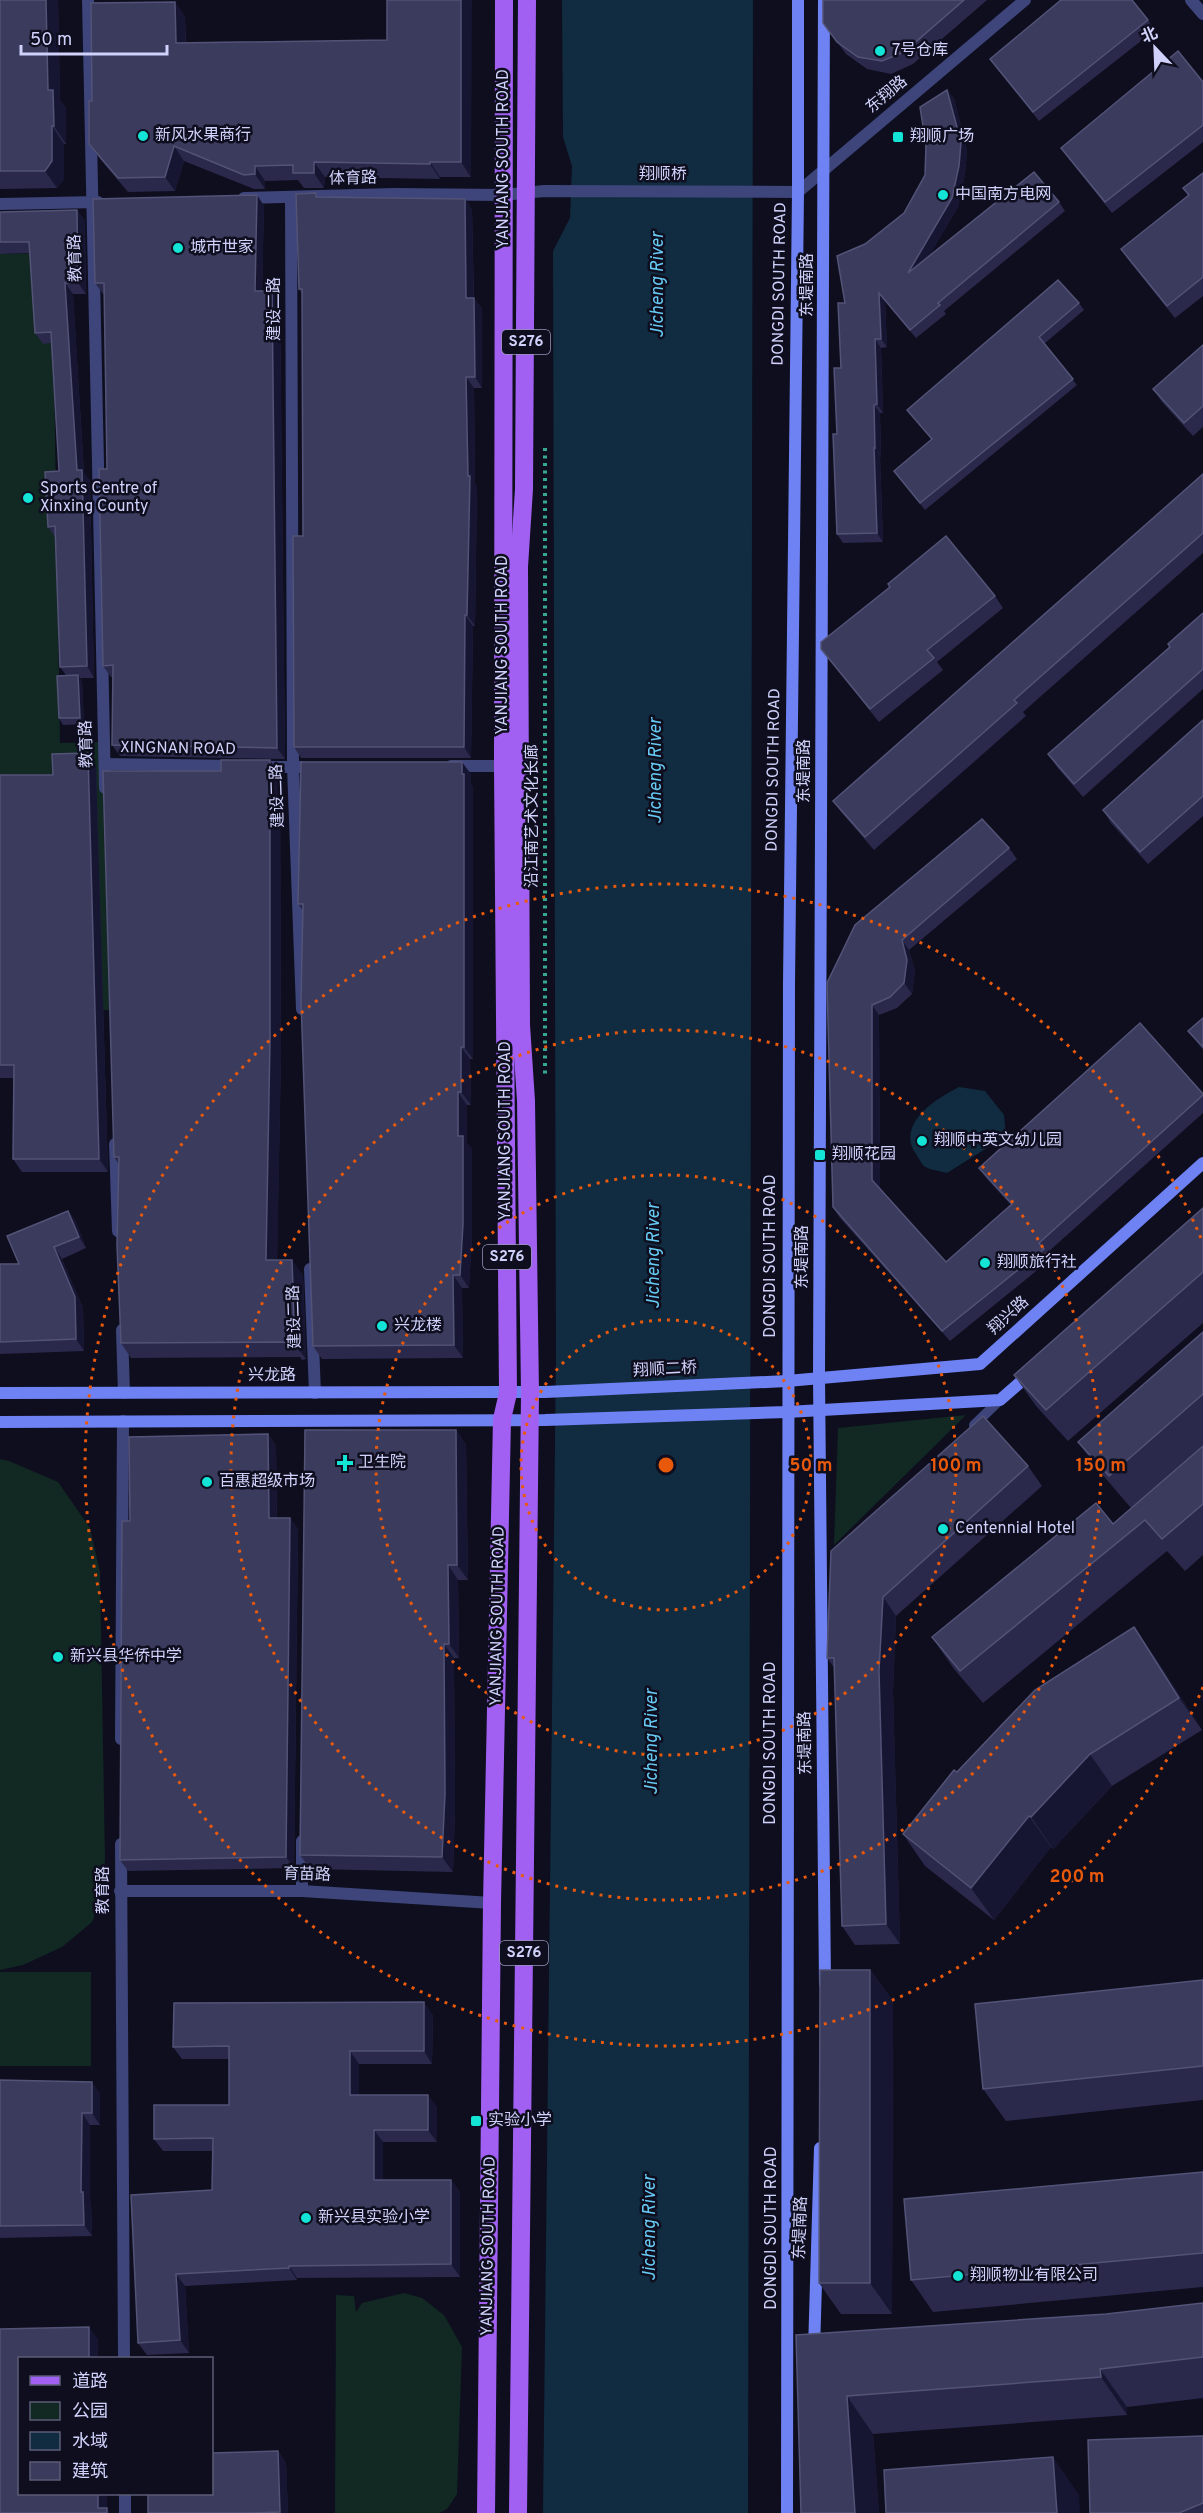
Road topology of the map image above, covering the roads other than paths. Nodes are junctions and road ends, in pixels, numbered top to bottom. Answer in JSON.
{"nodes":[{"id":1,"x":88,"y":0,"type":"edge"},
{"id":2,"x":504,"y":0,"type":"edge"},
{"id":3,"x":527,"y":0,"type":"edge"},
{"id":4,"x":798,"y":0,"type":"edge"},
{"id":5,"x":824,"y":0,"type":"edge"},
{"id":6,"x":1025,"y":0,"type":"edge"},
{"id":7,"x":1191,"y":0,"type":"edge"},
{"id":8,"x":1203,"y":14,"type":"edge"},
{"id":9,"x":825,"y":170,"type":"junction"},
{"id":10,"x":798,"y":192,"type":"junction"},
{"id":11,"x":528,"y":194,"type":"junction"},
{"id":12,"x":503,"y":195,"type":"junction"},
{"id":13,"x":291,"y":197,"type":"junction"},
{"id":14,"x":230,"y":198,"type":"edge"},
{"id":15,"x":115,"y":201,"type":"edge"},
{"id":16,"x":92,"y":202,"type":"junction"},
{"id":17,"x":0,"y":204,"type":"edge"},
{"id":18,"x":105,"y":764,"type":"junction"},
{"id":19,"x":433,"y":766,"type":"edge"},
{"id":20,"x":503,"y":766,"type":"junction"},
{"id":21,"x":294,"y":767,"type":"junction"},
{"id":22,"x":317,"y":767,"type":"edge"},
{"id":23,"x":105,"y":803,"type":"edge"},
{"id":24,"x":302,"y":1027,"type":"edge"},
{"id":25,"x":114,"y":1130,"type":"edge"},
{"id":26,"x":1203,"y":1163,"type":"edge"},
{"id":27,"x":119,"y":1249,"type":"edge"},
{"id":28,"x":310,"y":1251,"type":"edge"},
{"id":29,"x":122,"y":1321,"type":"edge"},
{"id":30,"x":1044,"y":1361,"type":"edge"},
{"id":31,"x":819,"y":1378,"type":"junction"},
{"id":32,"x":787,"y":1381,"type":"junction"},
{"id":33,"x":0,"y":1393,"type":"edge"},
{"id":34,"x":124,"y":1393,"type":"junction"},
{"id":35,"x":315,"y":1393,"type":"junction"},
{"id":36,"x":508,"y":1393,"type":"junction"},
{"id":37,"x":537,"y":1393,"type":"junction"},
{"id":38,"x":1000,"y":1400,"type":"junction"},
{"id":39,"x":820,"y":1411,"type":"junction"},
{"id":40,"x":787,"y":1412,"type":"junction"},
{"id":41,"x":502,"y":1419,"type":"junction"},
{"id":42,"x":537,"y":1420,"type":"junction"},
{"id":43,"x":123,"y":1421,"type":"junction"},
{"id":44,"x":0,"y":1422,"type":"edge"},
{"id":45,"x":966,"y":1433,"type":"edge"},
{"id":46,"x":121,"y":1750,"type":"edge"},
{"id":47,"x":303,"y":1832,"type":"edge"},
{"id":48,"x":121,"y":1833,"type":"edge"},
{"id":49,"x":120,"y":1891,"type":"junction"},
{"id":50,"x":302,"y":1891,"type":"junction"},
{"id":51,"x":492,"y":1903,"type":"junction"},
{"id":52,"x":825,"y":1997,"type":"edge"},
{"id":53,"x":820,"y":2141,"type":"edge"},
{"id":54,"x":820,"y":2344,"type":"junction"},
{"id":55,"x":789,"y":2346,"type":"junction"},
{"id":56,"x":124,"y":2357,"type":"edge"},
{"id":57,"x":814,"y":2367,"type":"edge"},
{"id":58,"x":125,"y":2495,"type":"edge"},
{"id":59,"x":125,"y":2513,"type":"edge"},
{"id":60,"x":486,"y":2513,"type":"edge"},
{"id":61,"x":518,"y":2513,"type":"edge"},
{"id":62,"x":788,"y":2513,"type":"edge"}],
"edges":[{"from":1,"to":16,"type":"street","name":"教育路"},
{"from":2,"to":12,"type":"main road","name":"YANJIANG SOUTH ROAD","number":"S276"},
{"from":3,"to":11,"type":"main road","name":"YANJIANG SOUTH ROAD","number":"S276"},
{"from":4,"to":10,"type":"main road","name":"DONGDI SOUTH ROAD"},
{"from":5,"to":9,"type":"main road","name":"东堤南路"},
{"from":6,"to":9,"type":"street","name":"东翔路"},
{"from":7,"to":8,"type":"street"},
{"from":9,"to":10,"type":"street","name":"东翔路"},
{"from":9,"to":31,"type":"main road","name":"东堤南路"},
{"from":10,"to":11,"type":"street","name":"翔顺桥"},
{"from":10,"to":32,"type":"main road","name":"DONGDI SOUTH ROAD"},
{"from":11,"to":12,"type":"street","name":"体育路"},
{"from":11,"to":37,"type":"main road","name":"YANJIANG SOUTH ROAD","number":"S276"},
{"from":12,"to":13,"type":"street","name":"体育路"},
{"from":12,"to":20,"type":"main road","name":"YANJIANG SOUTH ROAD","number":"S276"},
{"from":13,"to":14,"type":"street","name":"体育路"},
{"from":13,"to":21,"type":"street","name":"建设二路"},
{"from":15,"to":16,"type":"street"},
{"from":16,"to":17,"type":"street"},
{"from":16,"to":18,"type":"street","name":"教育路"},
{"from":18,"to":21,"type":"street","name":"XINGNAN ROAD"},
{"from":18,"to":23,"type":"street","name":"教育路"},
{"from":19,"to":20,"type":"street"},
{"from":20,"to":36,"type":"main road","name":"YANJIANG SOUTH ROAD","number":"S276"},
{"from":21,"to":22,"type":"street","name":"XINGNAN ROAD"},
{"from":21,"to":24,"type":"street","name":"建设二路"},
{"from":25,"to":27,"type":"street"},
{"from":26,"to":31,"type":"main road","name":"翔兴路"},
{"from":28,"to":35,"type":"street","name":"建设二路"},
{"from":29,"to":34,"type":"street"},
{"from":30,"to":38,"type":"main road"},
{"from":31,"to":32,"type":"main road","name":"翔兴路"},
{"from":31,"to":39,"type":"main road","name":"东堤南路"},
{"from":32,"to":37,"type":"main road","name":"翔顺二桥"},
{"from":32,"to":40,"type":"main road","name":"DONGDI SOUTH ROAD"},
{"from":33,"to":34,"type":"main road","name":"兴龙路"},
{"from":34,"to":35,"type":"main road","name":"兴龙路"},
{"from":35,"to":36,"type":"main road","name":"兴龙路"},
{"from":36,"to":37,"type":"main road","name":"兴龙路"},
{"from":36,"to":41,"type":"main road","name":"YANJIANG SOUTH ROAD","number":"S276"},
{"from":37,"to":42,"type":"main road","name":"YANJIANG SOUTH ROAD","number":"S276"},
{"from":38,"to":39,"type":"main road"},
{"from":38,"to":45,"type":"lane"},
{"from":39,"to":40,"type":"main road"},
{"from":39,"to":52,"type":"main road","name":"东堤南路"},
{"from":40,"to":42,"type":"main road"},
{"from":40,"to":55,"type":"main road","name":"DONGDI SOUTH ROAD"},
{"from":41,"to":42,"type":"main road"},
{"from":41,"to":43,"type":"main road"},
{"from":41,"to":51,"type":"main road","name":"YANJIANG SOUTH ROAD","number":"S276"},
{"from":42,"to":61,"type":"main road","name":"YANJIANG SOUTH ROAD","number":"S276"},
{"from":43,"to":44,"type":"main road"},
{"from":43,"to":46,"type":"street"},
{"from":47,"to":50,"type":"street"},
{"from":48,"to":49,"type":"street","name":"教育路"},
{"from":49,"to":50,"type":"street","name":"育苗路"},
{"from":49,"to":56,"type":"street","name":"教育路"},
{"from":50,"to":51,"type":"street","name":"育苗路"},
{"from":51,"to":60,"type":"main road","name":"YANJIANG SOUTH ROAD","number":"S276"},
{"from":53,"to":54,"type":"main road","name":"东堤南路"},
{"from":54,"to":55,"type":"street"},
{"from":54,"to":57,"type":"main road","name":"东堤南路"},
{"from":55,"to":62,"type":"main road","name":"DONGDI SOUTH ROAD"},
{"from":58,"to":59,"type":"street"}]}
